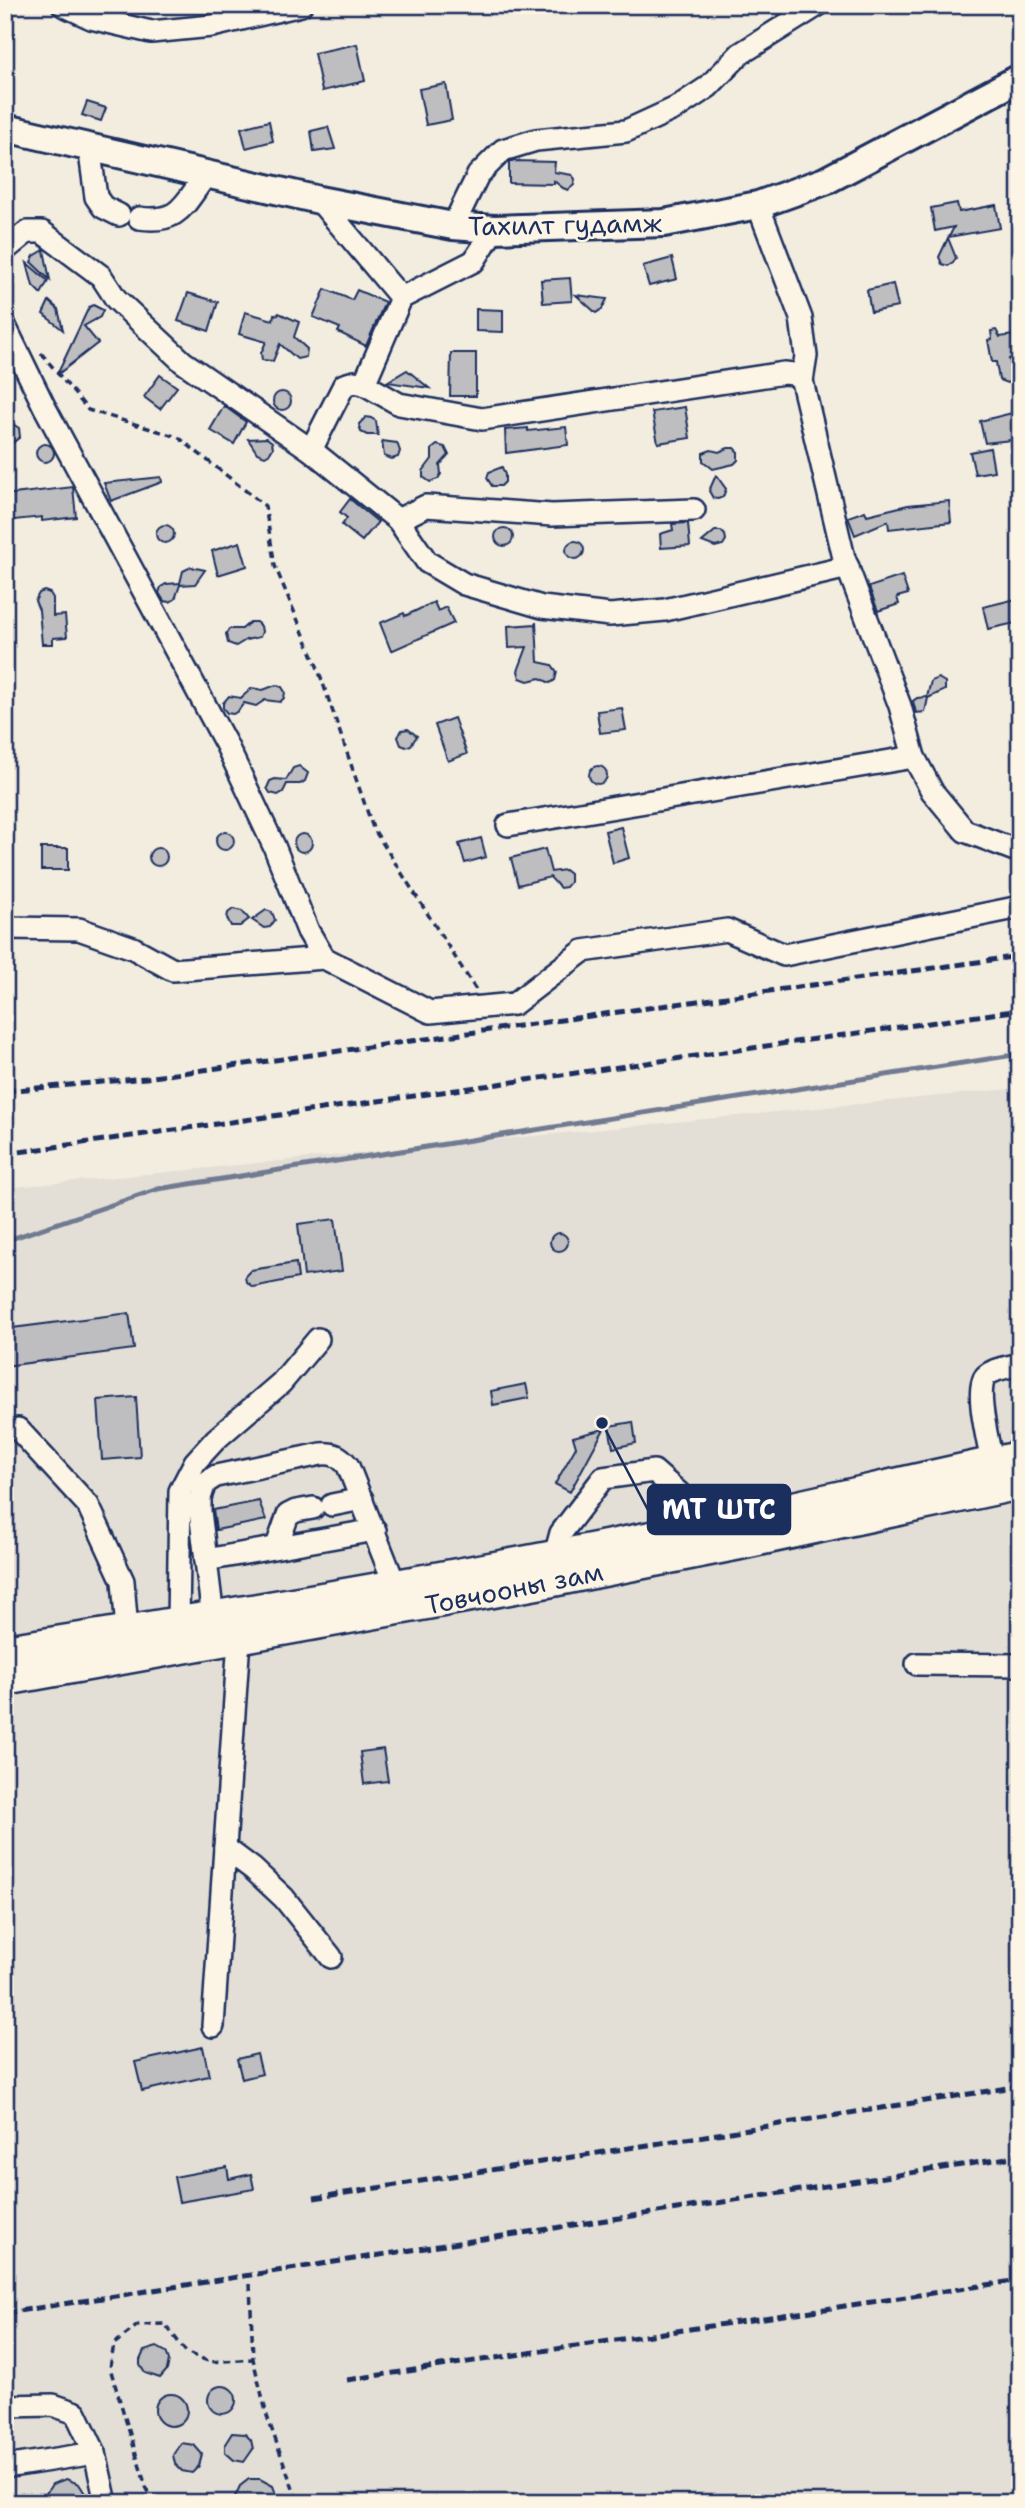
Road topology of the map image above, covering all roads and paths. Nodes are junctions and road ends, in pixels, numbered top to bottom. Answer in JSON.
{"nodes":[{"id":1,"x":63,"y":5,"type":"edge"},
{"id":2,"x":301,"y":5,"type":"edge"},
{"id":3,"x":818,"y":5,"type":"edge"},
{"id":4,"x":1020,"y":78,"type":"edge"},
{"id":5,"x":5,"y":128,"type":"edge"},
{"id":6,"x":89,"y":146,"type":"junction"},
{"id":7,"x":207,"y":174,"type":"junction"},
{"id":8,"x":318,"y":200,"type":"junction"},
{"id":9,"x":758,"y":205,"type":"junction"},
{"id":10,"x":453,"y":226,"type":"junction"},
{"id":11,"x":494,"y":229,"type":"junction"},
{"id":12,"x":5,"y":250,"type":"edge"},
{"id":13,"x":401,"y":298,"type":"junction"},
{"id":14,"x":5,"y":326,"type":"edge"},
{"id":15,"x":36,"y":346,"type":"dead end"},
{"id":16,"x":802,"y":382,"type":"junction"},
{"id":17,"x":364,"y":384,"type":"junction"},
{"id":18,"x":311,"y":450,"type":"junction"},
{"id":19,"x":694,"y":510,"type":"dead end"},
{"id":20,"x":398,"y":520,"type":"junction"},
{"id":21,"x":848,"y":567,"type":"junction"},
{"id":22,"x":914,"y":757,"type":"junction"},
{"id":23,"x":508,"y":825,"type":"dead end"},
{"id":24,"x":1020,"y":852,"type":"edge"},
{"id":25,"x":1020,"y":907,"type":"edge"},
{"id":26,"x":5,"y":928,"type":"edge"},
{"id":27,"x":324,"y":958,"type":"junction"},
{"id":28,"x":486,"y":1007,"type":"junction"},
{"id":29,"x":318,"y":1339,"type":"dead end"},
{"id":30,"x":1020,"y":1364,"type":"edge"},
{"id":31,"x":18,"y":1429,"type":"dead end"},
{"id":32,"x":1006,"y":1460,"type":"edge"},
{"id":33,"x":1020,"y":1484,"type":"edge"},
{"id":34,"x":362,"y":1499,"type":"junction"},
{"id":35,"x":714,"y":1524,"type":"junction"},
{"id":36,"x":375,"y":1530,"type":"junction"},
{"id":37,"x":277,"y":1546,"type":"junction"},
{"id":38,"x":555,"y":1555,"type":"junction"},
{"id":39,"x":206,"y":1560,"type":"junction"},
{"id":40,"x":395,"y":1585,"type":"junction"},
{"id":41,"x":213,"y":1618,"type":"junction"},
{"id":42,"x":178,"y":1623,"type":"junction"},
{"id":43,"x":127,"y":1631,"type":"junction"},
{"id":44,"x":239,"y":1639,"type":"junction"},
{"id":45,"x":5,"y":1650,"type":"edge"},
{"id":46,"x":917,"y":1664,"type":"dead end"},
{"id":47,"x":1020,"y":1665,"type":"edge"},
{"id":48,"x":5,"y":1681,"type":"edge"},
{"id":49,"x":225,"y":1848,"type":"junction"},
{"id":50,"x":331,"y":1957,"type":"dead end"},
{"id":51,"x":212,"y":2026,"type":"dead end"},
{"id":52,"x":250,"y":2284,"type":"dead end"},
{"id":53,"x":253,"y":2359,"type":"junction"},
{"id":54,"x":5,"y":2406,"type":"edge"},
{"id":55,"x":95,"y":2453,"type":"junction"},
{"id":56,"x":5,"y":2467,"type":"edge"},
{"id":57,"x":106,"y":2503,"type":"edge"},
{"id":58,"x":155,"y":2503,"type":"edge"},
{"id":59,"x":296,"y":2503,"type":"edge"}],
"edges":[{"from":1,"to":2,"type":"street"},
{"from":3,"to":10,"type":"street"},
{"from":4,"to":9,"type":"main road","name":"Тахилт гудамж"},
{"from":5,"to":6,"type":"main road","name":"Тахилт гудамж"},
{"from":6,"to":7,"type":"main road","name":"Тахилт гудамж"},
{"from":6,"to":7,"type":"street"},
{"from":7,"to":8,"type":"main road","name":"Тахилт гудамж"},
{"from":8,"to":10,"type":"main road","name":"Тахилт гудамж"},
{"from":8,"to":13,"type":"street"},
{"from":9,"to":11,"type":"main road","name":"Тахилт гудамж"},
{"from":9,"to":16,"type":"street"},
{"from":10,"to":11,"type":"main road","name":"Тахилт гудамж"},
{"from":11,"to":13,"type":"street"},
{"from":12,"to":18,"type":"street"},
{"from":13,"to":17,"type":"street"},
{"from":14,"to":27,"type":"street"},
{"from":15,"to":28,"type":"path"},
{"from":16,"to":17,"type":"street"},
{"from":16,"to":21,"type":"street"},
{"from":17,"to":18,"type":"street"},
{"from":18,"to":20,"type":"street"},
{"from":19,"to":20,"type":"street"},
{"from":20,"to":21,"type":"street"},
{"from":21,"to":22,"type":"street"},
{"from":22,"to":23,"type":"street"},
{"from":22,"to":24,"type":"street"},
{"from":25,"to":28,"type":"street"},
{"from":26,"to":27,"type":"street"},
{"from":27,"to":28,"type":"street"},
{"from":29,"to":42,"type":"street"},
{"from":30,"to":32,"type":"street"},
{"from":31,"to":43,"type":"street"},
{"from":32,"to":35,"type":"highway","name":"Товчооны зам"},
{"from":33,"to":44,"type":"highway","name":"Товчооны зам"},
{"from":34,"to":36,"type":"street"},
{"from":34,"to":37,"type":"street"},
{"from":34,"to":39,"type":"street"},
{"from":35,"to":38,"type":"highway","name":"Товчооны зам"},
{"from":35,"to":38,"type":"street"},
{"from":36,"to":37,"type":"street"},
{"from":36,"to":40,"type":"street"},
{"from":37,"to":39,"type":"street"},
{"from":38,"to":40,"type":"highway","name":"Товчооны зам"},
{"from":39,"to":41,"type":"street"},
{"from":40,"to":41,"type":"highway","name":"Товчооны зам"},
{"from":41,"to":42,"type":"highway","name":"Товчооны зам"},
{"from":42,"to":43,"type":"highway","name":"Товчооны зам"},
{"from":43,"to":45,"type":"highway","name":"Товчооны зам"},
{"from":44,"to":48,"type":"highway","name":"Товчооны зам"},
{"from":44,"to":49,"type":"street"},
{"from":46,"to":47,"type":"street"},
{"from":49,"to":50,"type":"street"},
{"from":49,"to":51,"type":"street"},
{"from":52,"to":53,"type":"path"},
{"from":53,"to":58,"type":"path"},
{"from":53,"to":59,"type":"path"},
{"from":54,"to":55,"type":"street"},
{"from":55,"to":56,"type":"street"},
{"from":55,"to":57,"type":"street"}]}
